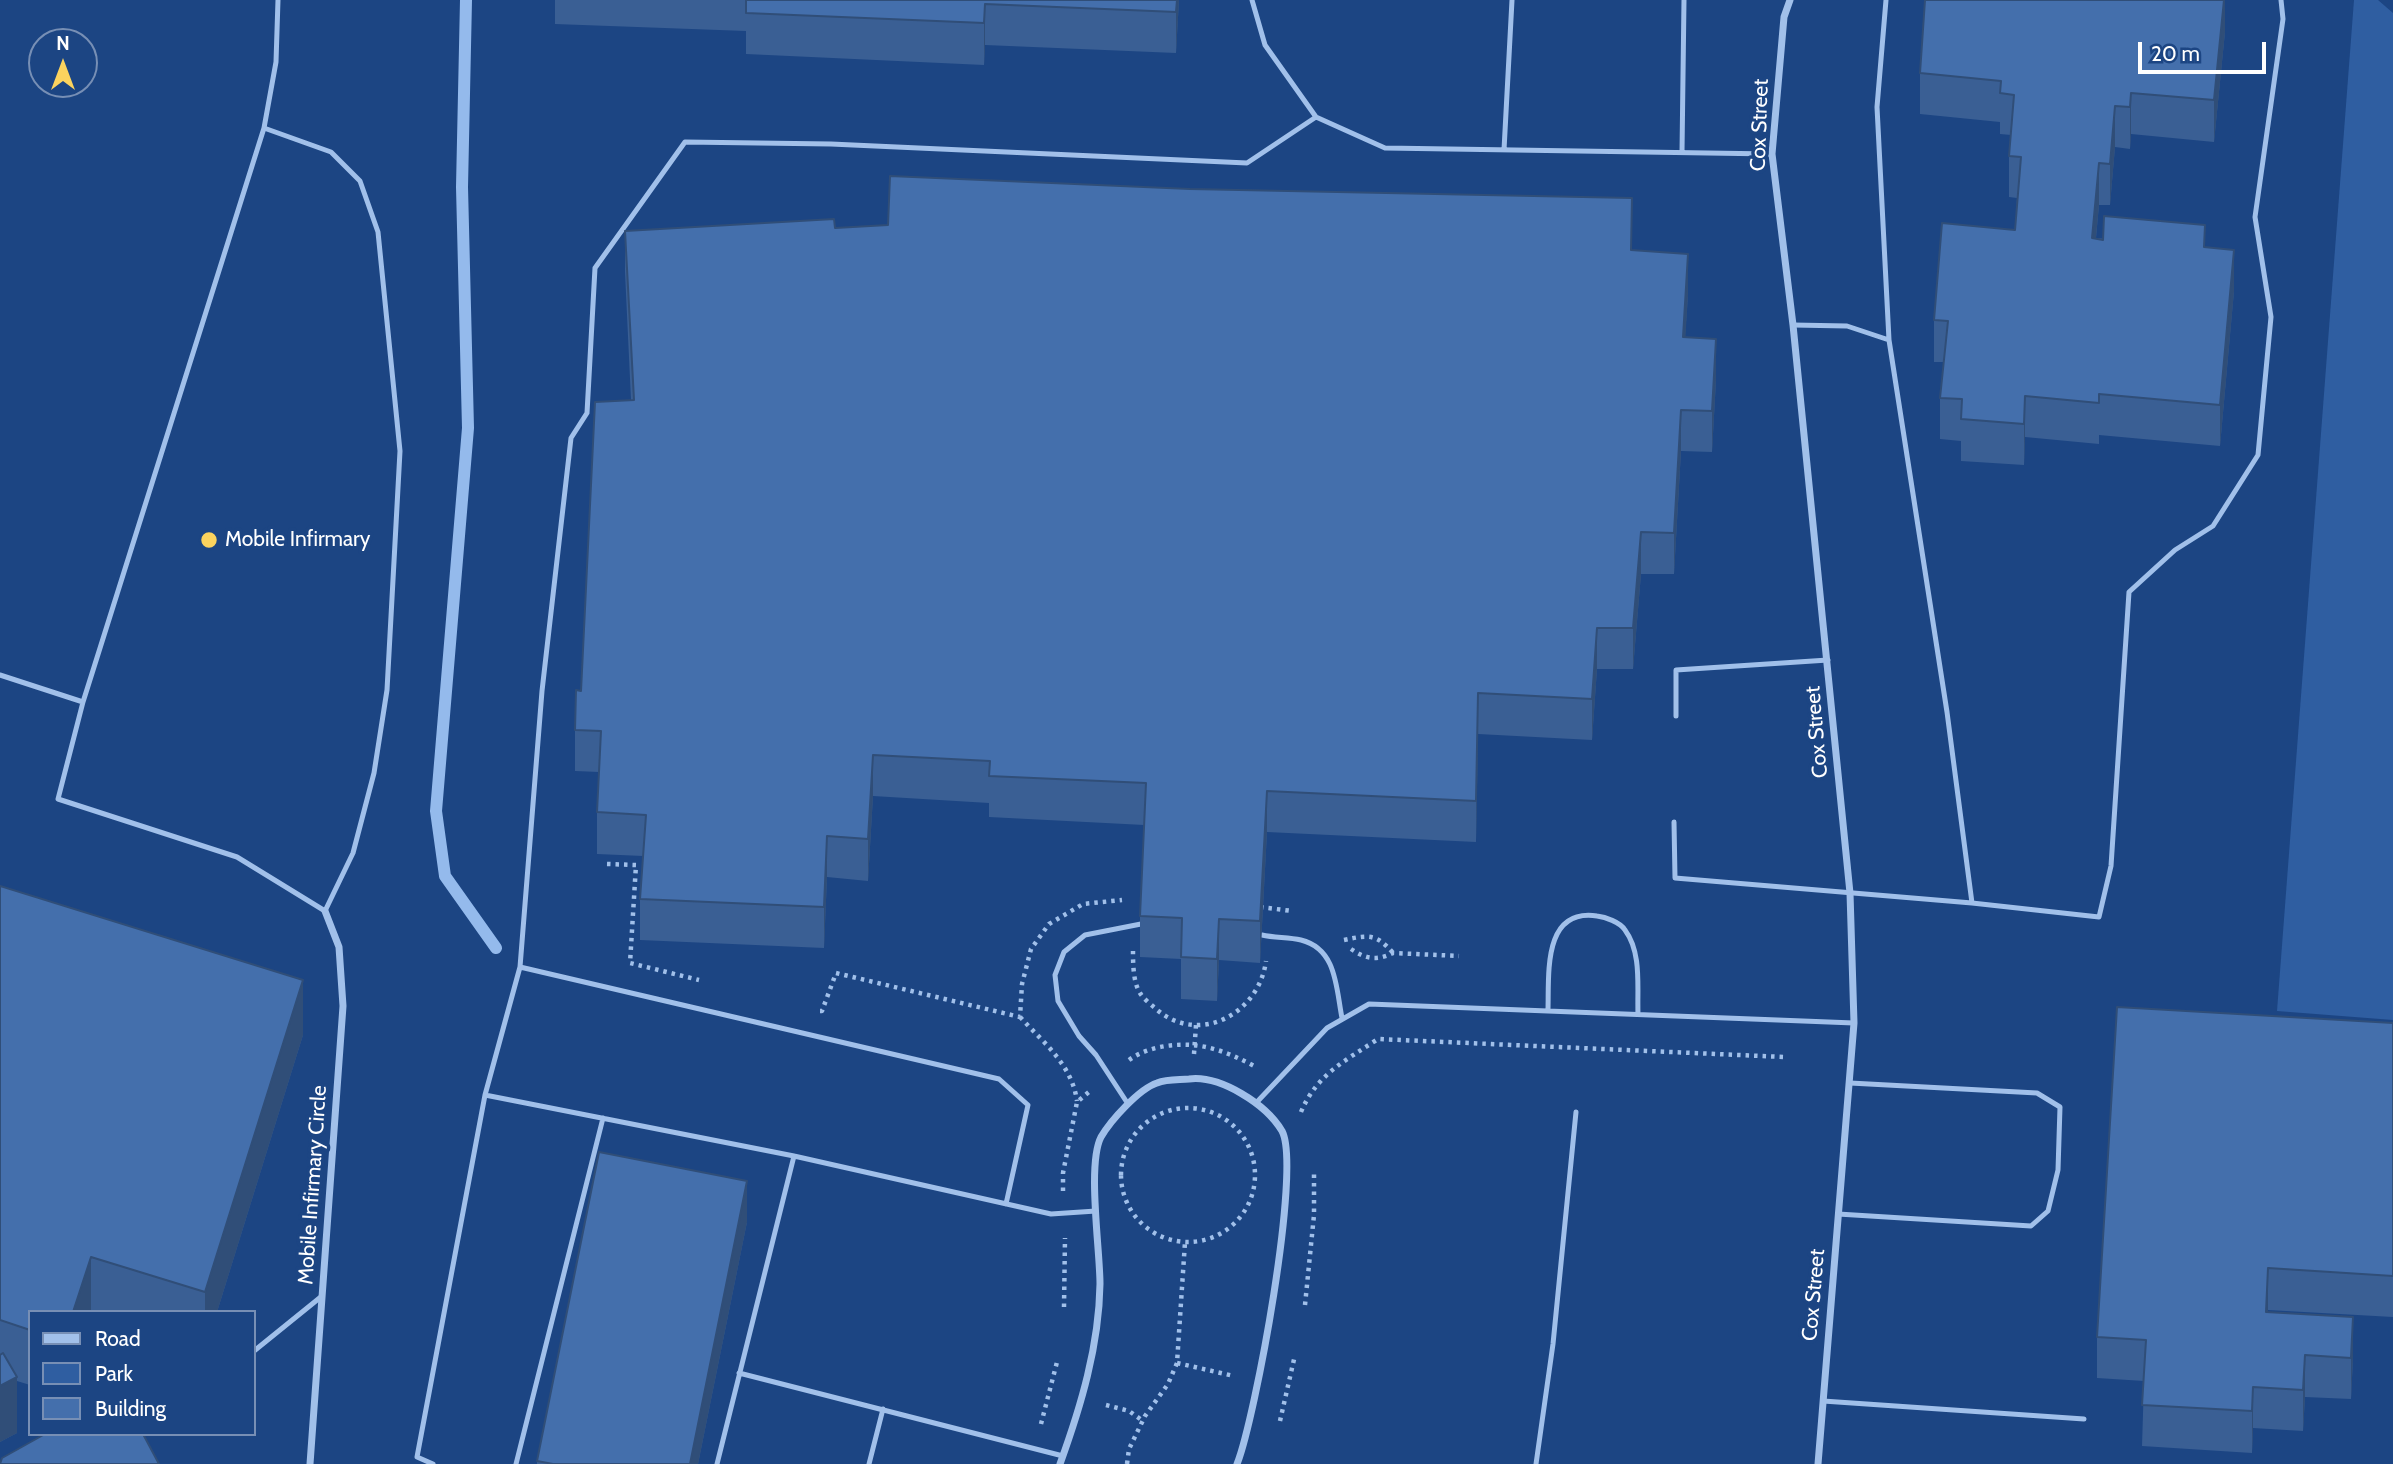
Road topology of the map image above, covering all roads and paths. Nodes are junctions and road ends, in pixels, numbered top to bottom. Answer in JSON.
{"nodes":[{"id":1,"x":278,"y":0,"type":"edge"},
{"id":2,"x":1252,"y":0,"type":"edge"},
{"id":3,"x":1512,"y":0,"type":"edge"},
{"id":4,"x":1684,"y":0,"type":"edge"},
{"id":5,"x":1790,"y":0,"type":"edge"},
{"id":6,"x":1886,"y":0,"type":"edge"},
{"id":7,"x":2281,"y":0,"type":"edge"},
{"id":8,"x":1315,"y":117,"type":"junction"},
{"id":9,"x":264,"y":128,"type":"junction"},
{"id":10,"x":1504,"y":150,"type":"junction"},
{"id":11,"x":1682,"y":152,"type":"junction"},
{"id":12,"x":1772,"y":154,"type":"junction"},
{"id":13,"x":1793,"y":326,"type":"junction"},
{"id":14,"x":1889,"y":340,"type":"junction"},
{"id":15,"x":1828,"y":660,"type":"junction"},
{"id":16,"x":0,"y":675,"type":"edge"},
{"id":17,"x":83,"y":702,"type":"junction"},
{"id":18,"x":1676,"y":716,"type":"dead end"},
{"id":19,"x":1674,"y":822,"type":"dead end"},
{"id":20,"x":607,"y":864,"type":"dead end"},
{"id":21,"x":1850,"y":892,"type":"junction"},
{"id":22,"x":1972,"y":903,"type":"junction"},
{"id":23,"x":1257,"y":907,"type":"edge"},
{"id":24,"x":1270,"y":907,"type":"junction"},
{"id":25,"x":324,"y":911,"type":"junction"},
{"id":26,"x":1302,"y":913,"type":"dead end"},
{"id":27,"x":1141,"y":924,"type":"edge"},
{"id":28,"x":1133,"y":926,"type":"junction"},
{"id":29,"x":1337,"y":934,"type":"dead end"},
{"id":30,"x":1265,"y":936,"type":"junction"},
{"id":31,"x":1343,"y":941,"type":"junction"},
{"id":32,"x":1393,"y":953,"type":"junction"},
{"id":33,"x":1459,"y":956,"type":"dead end"},
{"id":34,"x":520,"y":967,"type":"junction"},
{"id":35,"x":707,"y":982,"type":"dead end"},
{"id":36,"x":810,"y":1008,"type":"dead end"},
{"id":37,"x":1548,"y":1009,"type":"junction"},
{"id":38,"x":1638,"y":1014,"type":"junction"},
{"id":39,"x":1020,"y":1017,"type":"junction"},
{"id":40,"x":1342,"y":1018,"type":"junction"},
{"id":41,"x":1854,"y":1023,"type":"junction"},
{"id":42,"x":1784,"y":1057,"type":"dead end"},
{"id":43,"x":1110,"y":1076,"type":"junction"},
{"id":44,"x":1274,"y":1083,"type":"junction"},
{"id":45,"x":1850,"y":1083,"type":"junction"},
{"id":46,"x":485,"y":1096,"type":"junction"},
{"id":47,"x":1077,"y":1102,"type":"junction"},
{"id":48,"x":1256,"y":1102,"type":"junction"},
{"id":49,"x":1128,"y":1104,"type":"junction"},
{"id":50,"x":1576,"y":1112,"type":"dead end"},
{"id":51,"x":603,"y":1118,"type":"junction"},
{"id":52,"x":794,"y":1156,"type":"junction"},
{"id":53,"x":1314,"y":1167,"type":"dead end"},
{"id":54,"x":1006,"y":1204,"type":"junction"},
{"id":55,"x":1096,"y":1211,"type":"junction"},
{"id":56,"x":1064,"y":1213,"type":"junction"},
{"id":57,"x":1838,"y":1214,"type":"junction"},
{"id":58,"x":1185,"y":1242,"type":"junction"},
{"id":59,"x":322,"y":1296,"type":"junction"},
{"id":60,"x":1305,"y":1305,"type":"dead end"},
{"id":61,"x":1064,"y":1307,"type":"dead end"},
{"id":62,"x":256,"y":1349,"type":"edge"},
{"id":63,"x":1295,"y":1355,"type":"dead end"},
{"id":64,"x":1057,"y":1362,"type":"dead end"},
{"id":65,"x":1177,"y":1363,"type":"junction"},
{"id":66,"x":739,"y":1373,"type":"junction"},
{"id":67,"x":1236,"y":1376,"type":"dead end"},
{"id":68,"x":1823,"y":1401,"type":"junction"},
{"id":69,"x":1102,"y":1404,"type":"dead end"},
{"id":70,"x":883,"y":1409,"type":"junction"},
{"id":71,"x":2084,"y":1419,"type":"dead end"},
{"id":72,"x":1143,"y":1421,"type":"junction"},
{"id":73,"x":1280,"y":1421,"type":"dead end"},
{"id":74,"x":1041,"y":1424,"type":"dead end"},
{"id":75,"x":1062,"y":1460,"type":"edge"},
{"id":76,"x":310,"y":1464,"type":"edge"},
{"id":77,"x":433,"y":1464,"type":"edge"},
{"id":78,"x":516,"y":1464,"type":"edge"},
{"id":79,"x":717,"y":1464,"type":"edge"},
{"id":80,"x":869,"y":1464,"type":"edge"},
{"id":81,"x":1127,"y":1464,"type":"edge"},
{"id":82,"x":1237,"y":1464,"type":"edge"},
{"id":83,"x":1536,"y":1464,"type":"edge"},
{"id":84,"x":1818,"y":1464,"type":"edge"}],
"edges":[{"from":1,"to":9,"type":"lane"},
{"from":2,"to":8,"type":"lane"},
{"from":3,"to":10,"type":"lane"},
{"from":4,"to":11,"type":"lane"},
{"from":5,"to":12,"type":"street","name":"Cox Street"},
{"from":6,"to":14,"type":"lane"},
{"from":7,"to":22,"type":"lane"},
{"from":8,"to":10,"type":"lane"},
{"from":8,"to":34,"type":"lane"},
{"from":9,"to":17,"type":"lane"},
{"from":9,"to":25,"type":"lane"},
{"from":10,"to":11,"type":"lane"},
{"from":11,"to":12,"type":"lane"},
{"from":12,"to":13,"type":"street","name":"Cox Street"},
{"from":13,"to":14,"type":"lane"},
{"from":13,"to":15,"type":"street","name":"Cox Street"},
{"from":14,"to":22,"type":"lane"},
{"from":15,"to":18,"type":"lane"},
{"from":15,"to":21,"type":"street","name":"Cox Street"},
{"from":16,"to":17,"type":"lane"},
{"from":17,"to":25,"type":"lane"},
{"from":19,"to":21,"type":"lane"},
{"from":20,"to":35,"type":"path"},
{"from":21,"to":22,"type":"lane"},
{"from":21,"to":41,"type":"street","name":"Cox Street"},
{"from":23,"to":24,"type":"path"},
{"from":24,"to":26,"type":"path"},
{"from":24,"to":30,"type":"path"},
{"from":25,"to":59,"type":"street","name":"Mobile Infirmary Circle"},
{"from":27,"to":28,"type":"lane"},
{"from":28,"to":30,"type":"path"},
{"from":28,"to":39,"type":"path"},
{"from":28,"to":43,"type":"lane"},
{"from":29,"to":31,"type":"path"},
{"from":30,"to":40,"type":"lane"},
{"from":31,"to":32,"type":"path"},
{"from":31,"to":32,"type":"path"},
{"from":32,"to":33,"type":"path"},
{"from":34,"to":46,"type":"lane"},
{"from":34,"to":54,"type":"lane"},
{"from":36,"to":39,"type":"path"},
{"from":37,"to":38,"type":"lane"},
{"from":37,"to":38,"type":"lane"},
{"from":37,"to":40,"type":"lane"},
{"from":38,"to":41,"type":"lane"},
{"from":39,"to":47,"type":"path"},
{"from":40,"to":44,"type":"lane"},
{"from":41,"to":45,"type":"street","name":"Cox Street"},
{"from":42,"to":44,"type":"path"},
{"from":43,"to":44,"type":"path"},
{"from":43,"to":47,"type":"path"},
{"from":43,"to":49,"type":"lane"},
{"from":44,"to":48,"type":"lane"},
{"from":45,"to":57,"type":"street","name":"Cox Street"},
{"from":45,"to":57,"type":"lane"},
{"from":46,"to":51,"type":"lane"},
{"from":46,"to":77,"type":"lane"},
{"from":47,"to":56,"type":"path"},
{"from":48,"to":49,"type":"street"},
{"from":48,"to":82,"type":"street"},
{"from":49,"to":55,"type":"street"},
{"from":50,"to":83,"type":"lane"},
{"from":51,"to":52,"type":"lane"},
{"from":51,"to":78,"type":"lane"},
{"from":52,"to":54,"type":"lane"},
{"from":52,"to":66,"type":"lane"},
{"from":53,"to":60,"type":"path"},
{"from":54,"to":56,"type":"lane"},
{"from":55,"to":56,"type":"lane"},
{"from":55,"to":75,"type":"street"},
{"from":56,"to":61,"type":"path"},
{"from":57,"to":68,"type":"street","name":"Cox Street"},
{"from":58,"to":58,"type":"path"},
{"from":58,"to":65,"type":"path"},
{"from":59,"to":62,"type":"lane"},
{"from":59,"to":76,"type":"street","name":"Mobile Infirmary Circle"},
{"from":63,"to":73,"type":"path"},
{"from":64,"to":74,"type":"path"},
{"from":65,"to":67,"type":"path"},
{"from":65,"to":72,"type":"path"},
{"from":66,"to":70,"type":"lane"},
{"from":66,"to":79,"type":"lane"},
{"from":68,"to":71,"type":"lane"},
{"from":68,"to":84,"type":"street","name":"Cox Street"},
{"from":69,"to":72,"type":"path"},
{"from":70,"to":75,"type":"lane"},
{"from":70,"to":80,"type":"lane"},
{"from":72,"to":81,"type":"path"}]}
